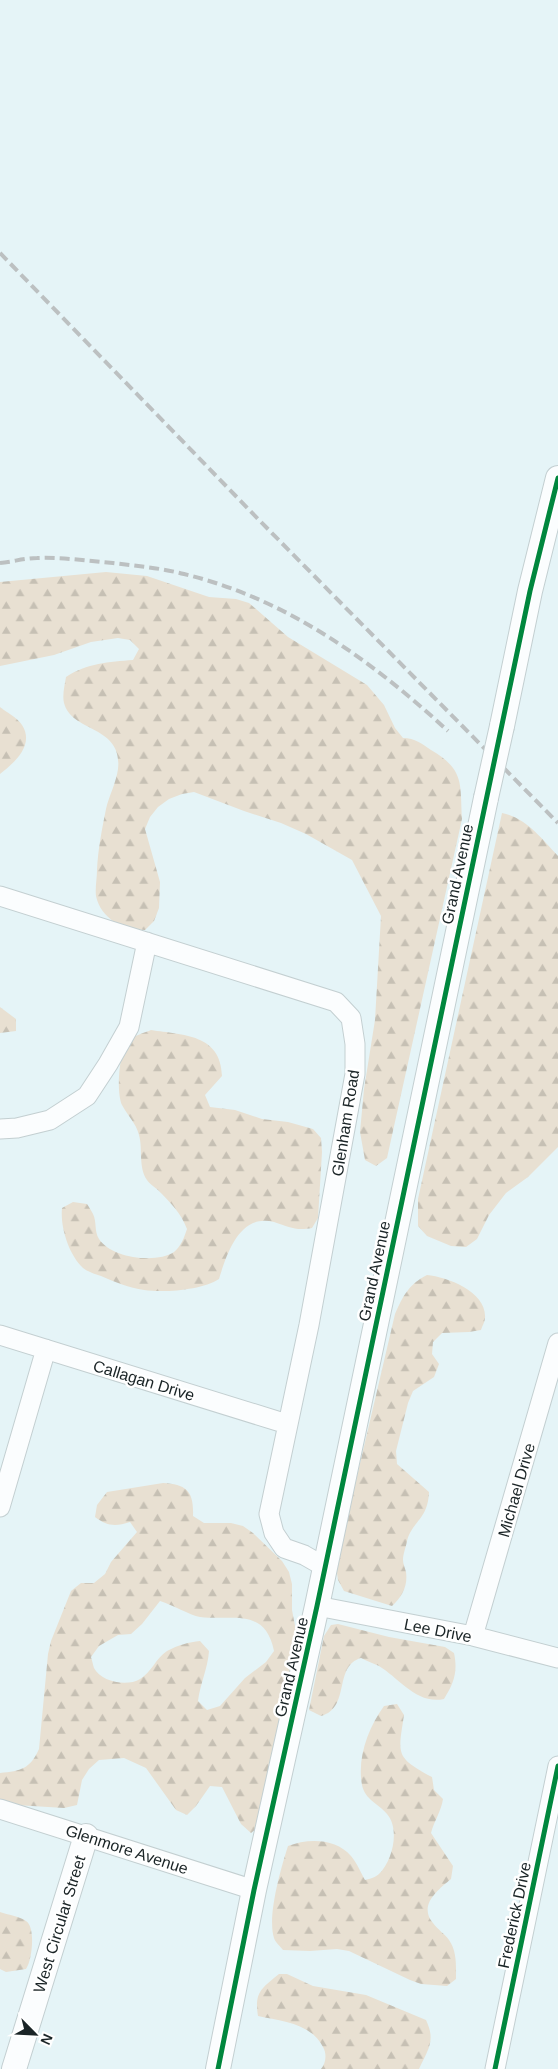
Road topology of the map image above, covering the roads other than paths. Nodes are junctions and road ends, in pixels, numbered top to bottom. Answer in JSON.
{"nodes":[{"id":1,"x":558,"y":478,"type":"edge"},
{"id":2,"x":0,"y":896,"type":"edge"},
{"id":3,"x":148,"y":942,"type":"junction"},
{"id":4,"x":0,"y":1129,"type":"edge"},
{"id":5,"x":0,"y":1335,"type":"edge"},
{"id":6,"x":558,"y":1343,"type":"edge"},
{"id":7,"x":46,"y":1349,"type":"junction"},
{"id":8,"x":287,"y":1424,"type":"junction"},
{"id":9,"x":0,"y":1507,"type":"edge"},
{"id":10,"x":325,"y":1567,"type":"junction"},
{"id":11,"x":317,"y":1606,"type":"junction"},
{"id":12,"x":473,"y":1636,"type":"junction"},
{"id":13,"x":558,"y":1658,"type":"edge"},
{"id":14,"x":558,"y":1766,"type":"edge"},
{"id":15,"x":0,"y":1809,"type":"edge"},
{"id":16,"x":86,"y":1836,"type":"junction"},
{"id":17,"x":254,"y":1890,"type":"junction"},
{"id":18,"x":14,"y":2069,"type":"edge"},
{"id":19,"x":218,"y":2069,"type":"edge"},
{"id":20,"x":495,"y":2069,"type":"edge"}],
"edges":[{"from":1,"to":10,"type":"street","name":"Grand Avenue","bridge":true},
{"from":2,"to":3,"type":"street","name":"Glenham Road"},
{"from":3,"to":4,"type":"street"},
{"from":3,"to":8,"type":"street","name":"Glenham Road"},
{"from":5,"to":7,"type":"street","name":"Callagan Drive"},
{"from":6,"to":12,"type":"street","name":"Michael Drive"},
{"from":7,"to":8,"type":"street","name":"Callagan Drive"},
{"from":7,"to":9,"type":"street"},
{"from":8,"to":10,"type":"street","name":"Glenham Road"},
{"from":10,"to":11,"type":"street","name":"Grand Avenue"},
{"from":11,"to":12,"type":"street","name":"Lee Drive"},
{"from":11,"to":17,"type":"street","name":"Grand Avenue"},
{"from":12,"to":13,"type":"street","name":"Lee Drive"},
{"from":14,"to":20,"type":"street","name":"Frederick Drive"},
{"from":15,"to":16,"type":"street","name":"Glenmore Avenue"},
{"from":16,"to":17,"type":"street","name":"Glenmore Avenue"},
{"from":16,"to":18,"type":"street","name":"West Circular Street"},
{"from":17,"to":19,"type":"street","name":"Grand Avenue"}]}
